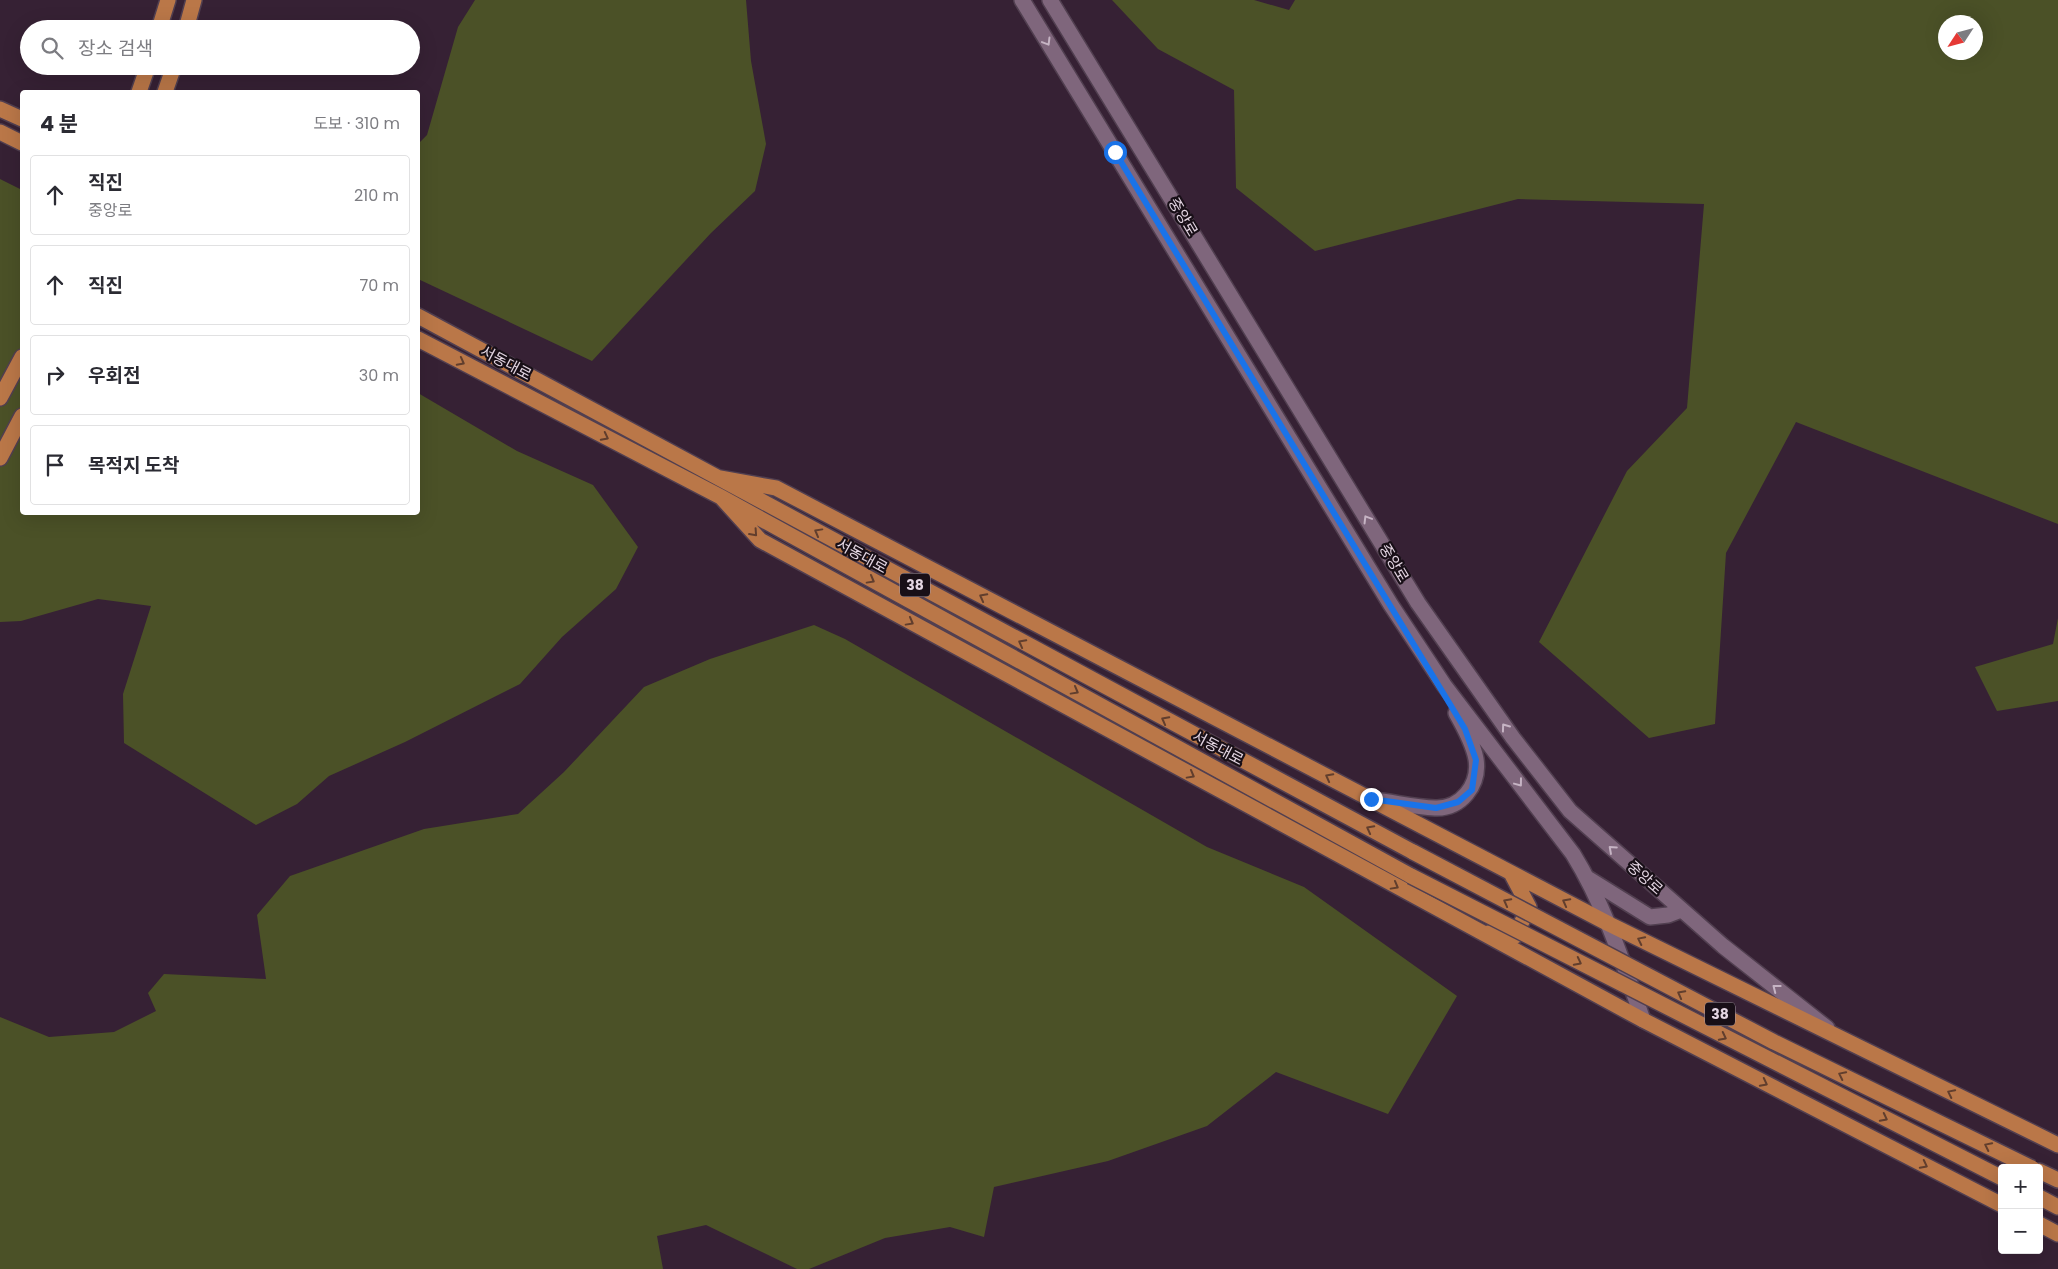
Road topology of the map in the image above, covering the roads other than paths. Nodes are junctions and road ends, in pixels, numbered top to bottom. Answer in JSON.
{"nodes":[{"id":1,"x":168,"y":0,"type":"edge"},
{"id":2,"x":194,"y":0,"type":"edge"},
{"id":3,"x":1022,"y":0,"type":"edge"},
{"id":4,"x":1050,"y":0,"type":"edge"},
{"id":5,"x":162,"y":20,"type":"edge"},
{"id":6,"x":188,"y":20,"type":"edge"},
{"id":7,"x":145,"y":75,"type":"edge"},
{"id":8,"x":171,"y":75,"type":"edge"},
{"id":9,"x":140,"y":90,"type":"edge"},
{"id":10,"x":167,"y":90,"type":"edge"},
{"id":11,"x":0,"y":109,"type":"edge"},
{"id":12,"x":20,"y":119,"type":"edge"},
{"id":13,"x":0,"y":132,"type":"edge"},
{"id":14,"x":20,"y":141,"type":"edge"},
{"id":15,"x":420,"y":317,"type":"edge"},
{"id":16,"x":420,"y":340,"type":"edge"},
{"id":17,"x":20,"y":361,"type":"edge"},
{"id":18,"x":0,"y":398,"type":"edge"},
{"id":19,"x":20,"y":420,"type":"edge"},
{"id":20,"x":0,"y":458,"type":"edge"},
{"id":21,"x":720,"y":478,"type":"junction"},
{"id":22,"x":721,"y":497,"type":"junction"},
{"id":23,"x":1408,"y":632,"type":"junction"},
{"id":24,"x":1371,"y":799,"type":"junction"},
{"id":25,"x":1511,"y":873,"type":"junction"},
{"id":26,"x":1588,"y":879,"type":"junction"},
{"id":27,"x":1681,"y":910,"type":"junction"},
{"id":28,"x":1609,"y":924,"type":"junction"},
{"id":29,"x":1482,"y":933,"type":"junction"},
{"id":30,"x":1643,"y":1020,"type":"junction"},
{"id":31,"x":1842,"y":1039,"type":"junction"},
{"id":32,"x":2058,"y":1145,"type":"edge"},
{"id":33,"x":2024,"y":1164,"type":"edge"},
{"id":34,"x":2043,"y":1173,"type":"edge"},
{"id":35,"x":1998,"y":1176,"type":"edge"},
{"id":36,"x":2058,"y":1180,"type":"edge"},
{"id":37,"x":2043,"y":1199,"type":"edge"},
{"id":38,"x":1998,"y":1203,"type":"edge"},
{"id":39,"x":2058,"y":1207,"type":"edge"},
{"id":40,"x":2043,"y":1226,"type":"edge"},
{"id":41,"x":2058,"y":1234,"type":"edge"}],
"edges":[{"from":1,"to":5,"type":"highway"},
{"from":2,"to":6,"type":"highway"},
{"from":3,"to":23,"type":"main road","name":"중앙로","one_way":true},
{"from":27,"to":4,"type":"main road","name":"중앙로","one_way":true},
{"from":7,"to":9,"type":"highway"},
{"from":8,"to":10,"type":"highway"},
{"from":11,"to":12,"type":"highway"},
{"from":13,"to":14,"type":"highway"},
{"from":15,"to":21,"type":"highway","name":"서동대로","number":"38"},
{"from":16,"to":22,"type":"highway","name":"서동대로","number":"38","one_way":true},
{"from":17,"to":18,"type":"highway"},
{"from":19,"to":20,"type":"highway"},
{"from":24,"to":21,"type":"highway","one_way":true},
{"from":33,"to":21,"type":"highway","name":"서동대로","number":"38","one_way":true,"bridge":true},
{"from":22,"to":29,"type":"highway","one_way":true},
{"from":22,"to":35,"type":"highway","name":"서동대로","number":"38","one_way":true,"bridge":true},
{"from":23,"to":24,"type":"main road"},
{"from":23,"to":26,"type":"main road","name":"중앙로","one_way":true},
{"from":24,"to":25,"type":"highway"},
{"from":28,"to":25,"type":"highway","one_way":true},
{"from":25,"to":29,"type":"highway"},
{"from":26,"to":27,"type":"main road"},
{"from":26,"to":28,"type":"main road","name":"중앙로"},
{"from":31,"to":27,"type":"main road","name":"중앙로","one_way":true},
{"from":28,"to":30,"type":"main road","name":"중앙로"},
{"from":31,"to":28,"type":"highway","one_way":true},
{"from":29,"to":30,"type":"highway"},
{"from":30,"to":38,"type":"highway","one_way":true},
{"from":32,"to":31,"type":"highway","one_way":true},
{"from":34,"to":36,"type":"highway"},
{"from":37,"to":39,"type":"highway"},
{"from":40,"to":41,"type":"highway"}]}
